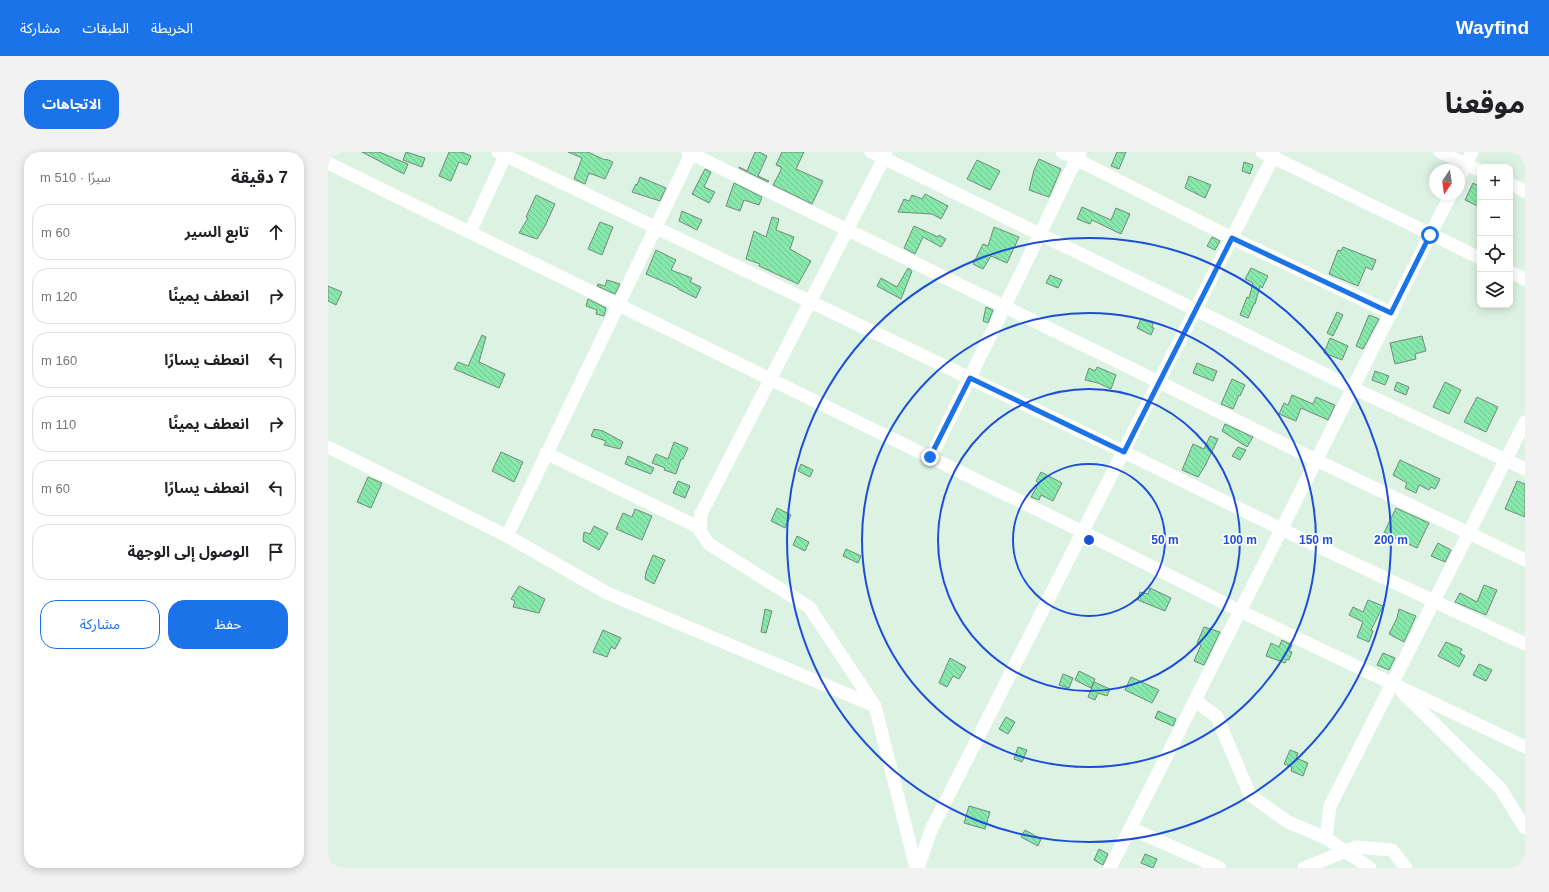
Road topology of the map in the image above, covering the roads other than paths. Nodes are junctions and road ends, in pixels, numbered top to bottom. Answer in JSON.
{"nodes":[{"id":1,"x":871,"y":152,"type":"edge"},
{"id":2,"x":1062,"y":152,"type":"edge"},
{"id":3,"x":1440,"y":152,"type":"edge"},
{"id":4,"x":1472,"y":152,"type":"edge"},
{"id":5,"x":504,"y":153,"type":"edge"},
{"id":6,"x":690,"y":153,"type":"edge"},
{"id":7,"x":1270,"y":154,"type":"edge"},
{"id":8,"x":885,"y":155,"type":"edge"},
{"id":9,"x":1079,"y":156,"type":"edge"},
{"id":10,"x":328,"y":163,"type":"edge"},
{"id":11,"x":1466,"y":165,"type":"junction"},
{"id":12,"x":1477,"y":170,"type":"edge"},
{"id":13,"x":1513,"y":185,"type":"edge"},
{"id":14,"x":1525,"y":191,"type":"edge"},
{"id":15,"x":1448,"y":200,"type":"edge"},
{"id":16,"x":656,"y":228,"type":"junction"},
{"id":17,"x":847,"y":230,"type":"junction"},
{"id":18,"x":470,"y":232,"type":"junction"},
{"id":19,"x":1040,"y":234,"type":"junction"},
{"id":20,"x":1430,"y":235,"type":"junction"},
{"id":21,"x":1232,"y":238,"type":"junction"},
{"id":22,"x":1477,"y":257,"type":"edge"},
{"id":23,"x":1513,"y":273,"type":"edge"},
{"id":24,"x":1525,"y":279,"type":"edge"},
{"id":25,"x":810,"y":301,"type":"junction"},
{"id":26,"x":618,"y":304,"type":"junction"},
{"id":27,"x":1005,"y":306,"type":"junction"},
{"id":28,"x":1196,"y":310,"type":"junction"},
{"id":29,"x":1391,"y":313,"type":"junction"},
{"id":30,"x":970,"y":378,"type":"junction"},
{"id":31,"x":771,"y":379,"type":"junction"},
{"id":32,"x":1160,"y":382,"type":"junction"},
{"id":33,"x":1353,"y":388,"type":"junction"},
{"id":34,"x":1525,"y":422,"type":"edge"},
{"id":35,"x":328,"y":446,"type":"edge"},
{"id":36,"x":1124,"y":452,"type":"junction"},
{"id":37,"x":546,"y":453,"type":"junction"},
{"id":38,"x":930,"y":457,"type":"junction"},
{"id":39,"x":1316,"y":460,"type":"junction"},
{"id":40,"x":1506,"y":460,"type":"junction"},
{"id":41,"x":1525,"y":469,"type":"edge"},
{"id":42,"x":700,"y":528,"type":"junction"},
{"id":43,"x":1281,"y":529,"type":"junction"},
{"id":44,"x":1083,"y":532,"type":"junction"},
{"id":45,"x":1469,"y":532,"type":"junction"},
{"id":46,"x":507,"y":536,"type":"junction"},
{"id":47,"x":1525,"y":560,"type":"edge"},
{"id":48,"x":1435,"y":600,"type":"junction"},
{"id":49,"x":1240,"y":610,"type":"junction"},
{"id":50,"x":1525,"y":644,"type":"edge"},
{"id":51,"x":1393,"y":683,"type":"junction"},
{"id":52,"x":1194,"y":700,"type":"junction"},
{"id":53,"x":875,"y":706,"type":"junction"},
{"id":54,"x":1525,"y":748,"type":"edge"},
{"id":55,"x":1130,"y":828,"type":"junction"},
{"id":56,"x":1525,"y":828,"type":"edge"},
{"id":57,"x":1326,"y":838,"type":"junction"},
{"id":58,"x":1346,"y":851,"type":"junction"},
{"id":59,"x":917,"y":868,"type":"edge"},
{"id":60,"x":1110,"y":868,"type":"edge"},
{"id":61,"x":1220,"y":868,"type":"edge"},
{"id":62,"x":1304,"y":868,"type":"edge"},
{"id":63,"x":1370,"y":868,"type":"edge"},
{"id":64,"x":1406,"y":868,"type":"edge"}],
"edges":[{"from":1,"to":8,"type":"street"},
{"from":2,"to":9,"type":"street"},
{"from":3,"to":11,"type":"street"},
{"from":4,"to":11,"type":"street"},
{"from":5,"to":16,"type":"street"},
{"from":5,"to":18,"type":"street"},
{"from":6,"to":16,"type":"street"},
{"from":6,"to":17,"type":"street"},
{"from":7,"to":20,"type":"street"},
{"from":7,"to":21,"type":"street"},
{"from":8,"to":17,"type":"street"},
{"from":8,"to":19,"type":"street"},
{"from":9,"to":19,"type":"street"},
{"from":9,"to":21,"type":"street"},
{"from":10,"to":18,"type":"street"},
{"from":11,"to":12,"type":"street"},
{"from":13,"to":14,"type":"street"},
{"from":15,"to":20,"type":"street"},
{"from":16,"to":25,"type":"street"},
{"from":16,"to":26,"type":"street"},
{"from":17,"to":25,"type":"street"},
{"from":17,"to":27,"type":"street"},
{"from":18,"to":26,"type":"street"},
{"from":19,"to":27,"type":"street"},
{"from":19,"to":28,"type":"street"},
{"from":20,"to":22,"type":"street"},
{"from":20,"to":29,"type":"street"},
{"from":21,"to":28,"type":"street"},
{"from":21,"to":29,"type":"street"},
{"from":23,"to":24,"type":"street"},
{"from":25,"to":30,"type":"street"},
{"from":25,"to":31,"type":"street"},
{"from":26,"to":31,"type":"street"},
{"from":26,"to":37,"type":"street"},
{"from":27,"to":30,"type":"street"},
{"from":27,"to":32,"type":"street"},
{"from":28,"to":32,"type":"street"},
{"from":28,"to":33,"type":"street"},
{"from":29,"to":33,"type":"street"},
{"from":30,"to":36,"type":"street"},
{"from":30,"to":38,"type":"street"},
{"from":31,"to":38,"type":"street"},
{"from":31,"to":42,"type":"street"},
{"from":32,"to":36,"type":"street"},
{"from":32,"to":39,"type":"street"},
{"from":33,"to":39,"type":"street"},
{"from":33,"to":40,"type":"street"},
{"from":34,"to":40,"type":"street"},
{"from":35,"to":46,"type":"street"},
{"from":36,"to":43,"type":"street"},
{"from":36,"to":44,"type":"street"},
{"from":37,"to":42,"type":"street"},
{"from":37,"to":46,"type":"street"},
{"from":38,"to":44,"type":"street"},
{"from":39,"to":43,"type":"street"},
{"from":39,"to":45,"type":"street"},
{"from":40,"to":41,"type":"street"},
{"from":40,"to":45,"type":"street"},
{"from":42,"to":53,"type":"street"},
{"from":43,"to":48,"type":"street"},
{"from":43,"to":49,"type":"street"},
{"from":44,"to":49,"type":"street"},
{"from":44,"to":59,"type":"street"},
{"from":45,"to":47,"type":"street"},
{"from":45,"to":48,"type":"street"},
{"from":46,"to":53,"type":"street"},
{"from":48,"to":50,"type":"street"},
{"from":48,"to":51,"type":"street"},
{"from":49,"to":51,"type":"street"},
{"from":49,"to":52,"type":"street"},
{"from":51,"to":54,"type":"street"},
{"from":51,"to":56,"type":"street"},
{"from":51,"to":57,"type":"street"},
{"from":52,"to":55,"type":"street"},
{"from":52,"to":57,"type":"street"},
{"from":53,"to":59,"type":"street"},
{"from":55,"to":60,"type":"street"},
{"from":55,"to":61,"type":"street"},
{"from":57,"to":58,"type":"street"},
{"from":58,"to":62,"type":"street"},
{"from":58,"to":63,"type":"street"},
{"from":58,"to":64,"type":"street"}]}
